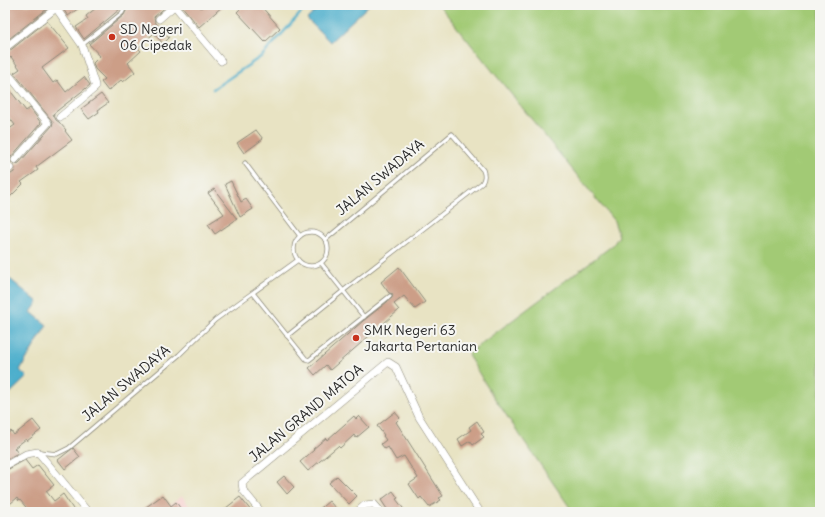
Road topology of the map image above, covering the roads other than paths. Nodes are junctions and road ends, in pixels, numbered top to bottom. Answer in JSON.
{"nodes":[{"id":1,"x":122,"y":5,"type":"edge"},
{"id":2,"x":174,"y":5,"type":"edge"},
{"id":3,"x":57,"y":7,"type":"edge"},
{"id":4,"x":159,"y":19,"type":"dead end"},
{"id":5,"x":82,"y":45,"type":"junction"},
{"id":6,"x":5,"y":48,"type":"edge"},
{"id":7,"x":221,"y":61,"type":"dead end"},
{"id":8,"x":5,"y":70,"type":"edge"},
{"id":9,"x":60,"y":117,"type":"dead end"},
{"id":10,"x":15,"y":160,"type":"dead end"},
{"id":11,"x":245,"y":163,"type":"dead end"},
{"id":12,"x":300,"y":236,"type":"junction"},
{"id":13,"x":325,"y":240,"type":"junction"},
{"id":14,"x":298,"y":260,"type":"junction"},
{"id":15,"x":321,"y":263,"type":"junction"},
{"id":16,"x":343,"y":291,"type":"junction"},
{"id":17,"x":252,"y":293,"type":"junction"},
{"id":18,"x":390,"y":296,"type":"dead end"},
{"id":19,"x":364,"y":317,"type":"junction"},
{"id":20,"x":287,"y":336,"type":"junction"},
{"id":21,"x":38,"y":452,"type":"junction"},
{"id":22,"x":5,"y":466,"type":"edge"},
{"id":23,"x":88,"y":512,"type":"edge"},
{"id":24,"x":261,"y":512,"type":"edge"},
{"id":25,"x":358,"y":512,"type":"edge"},
{"id":26,"x":381,"y":512,"type":"edge"},
{"id":27,"x":480,"y":512,"type":"edge"}],
"edges":[{"from":1,"to":5,"type":"lane"},
{"from":2,"to":4,"type":"street"},
{"from":2,"to":7,"type":"street"},
{"from":3,"to":5,"type":"street"},
{"from":3,"to":6,"type":"street"},
{"from":5,"to":9,"type":"street"},
{"from":8,"to":10,"type":"street"},
{"from":11,"to":12,"type":"lane"},
{"from":12,"to":13,"type":"lane"},
{"from":12,"to":14,"type":"lane"},
{"from":13,"to":15,"type":"lane"},
{"from":13,"to":16,"type":"lane","name":"JALAN SWADAYA"},
{"from":14,"to":15,"type":"lane"},
{"from":14,"to":17,"type":"lane","name":"JALAN SWADAYA"},
{"from":15,"to":16,"type":"lane"},
{"from":16,"to":19,"type":"lane"},
{"from":16,"to":20,"type":"lane"},
{"from":17,"to":20,"type":"lane"},
{"from":17,"to":21,"type":"lane","name":"JALAN SWADAYA"},
{"from":18,"to":19,"type":"lane"},
{"from":19,"to":20,"type":"lane"},
{"from":21,"to":22,"type":"street","name":"JALAN SWADAYA"},
{"from":21,"to":23,"type":"street"},
{"from":24,"to":27,"type":"street","name":"JALAN GRAND MATOA"},
{"from":25,"to":26,"type":"street"}]}
